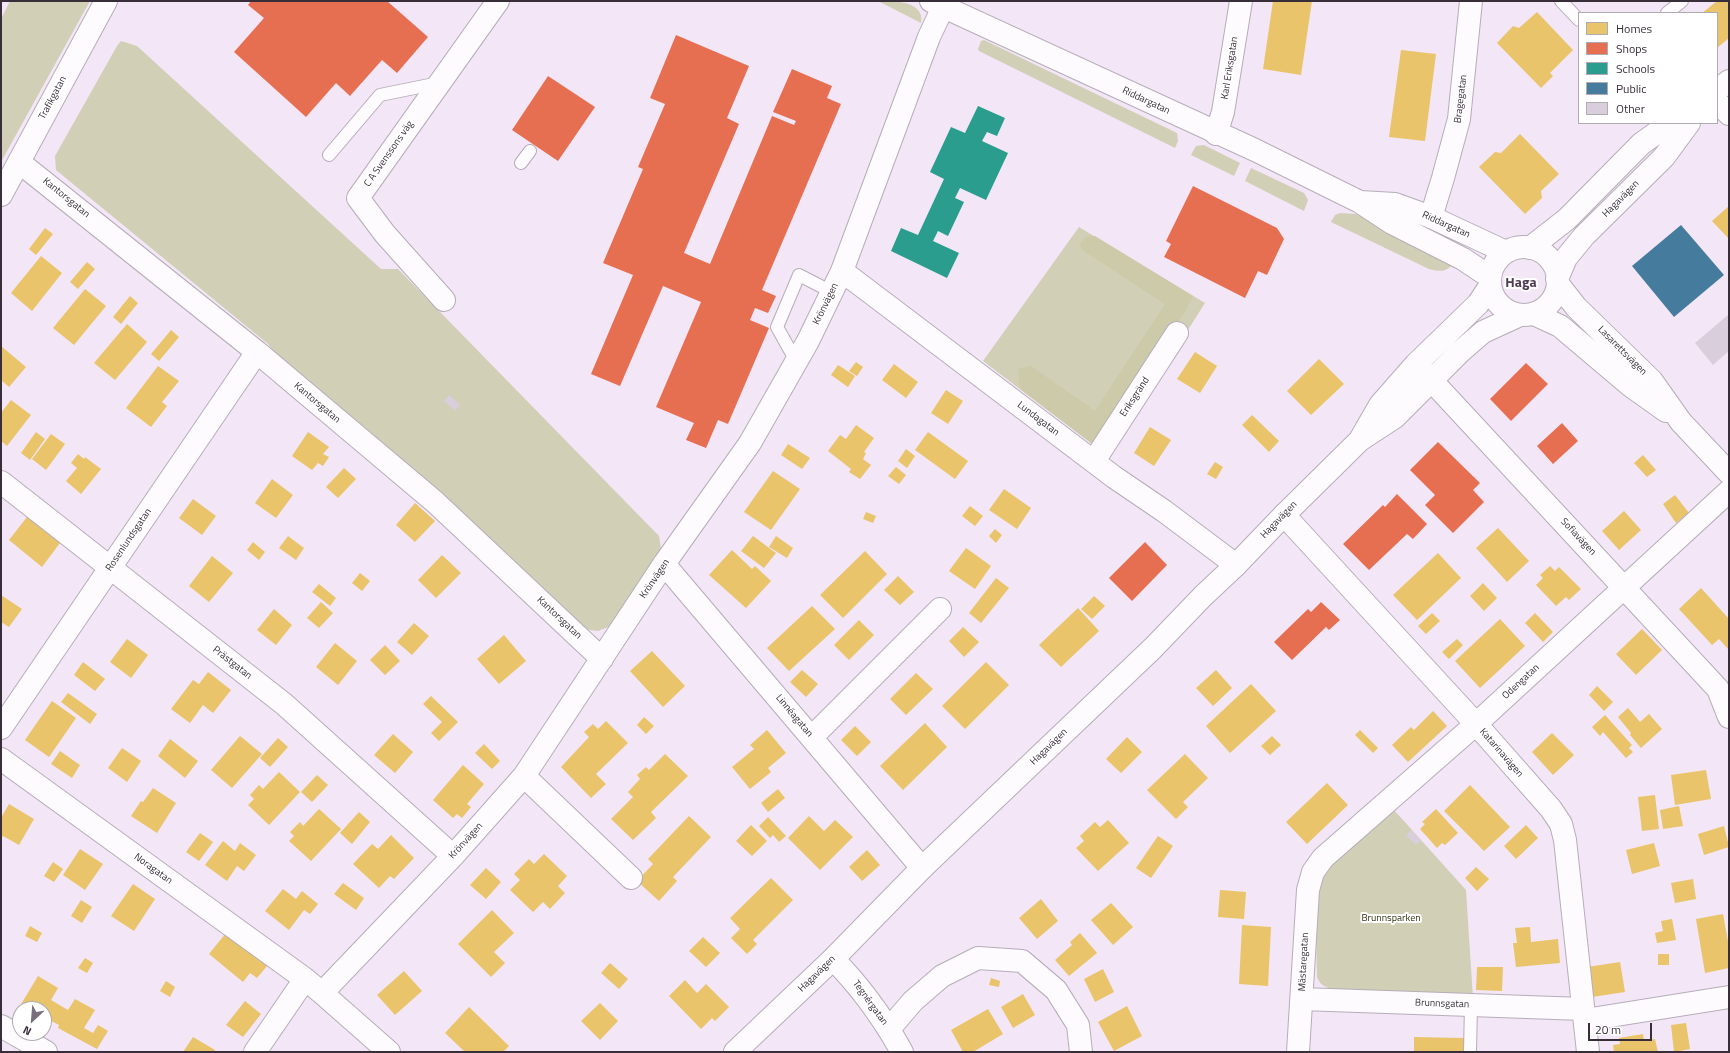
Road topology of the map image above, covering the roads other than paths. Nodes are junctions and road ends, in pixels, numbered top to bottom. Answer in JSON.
{"nodes":[{"id":1,"x":106,"y":1,"type":"edge"},
{"id":2,"x":498,"y":1,"type":"edge"},
{"id":3,"x":1241,"y":1,"type":"edge"},
{"id":4,"x":1471,"y":1,"type":"edge"},
{"id":5,"x":1561,"y":1,"type":"edge"},
{"id":6,"x":1682,"y":1,"type":"edge"},
{"id":7,"x":940,"y":3,"type":"edge"},
{"id":8,"x":1668,"y":12,"type":"edge"},
{"id":9,"x":1578,"y":19,"type":"edge"},
{"id":10,"x":1729,"y":81,"type":"edge"},
{"id":11,"x":439,"y":83,"type":"junction"},
{"id":12,"x":1718,"y":89,"type":"edge"},
{"id":13,"x":1718,"y":103,"type":"edge"},
{"id":14,"x":1729,"y":114,"type":"edge"},
{"id":15,"x":1669,"y":124,"type":"edge"},
{"id":16,"x":1688,"y":124,"type":"edge"},
{"id":17,"x":1216,"y":134,"type":"junction"},
{"id":18,"x":530,"y":150,"type":"dead end"},
{"id":19,"x":329,"y":155,"type":"dead end"},
{"id":20,"x":19,"y":162,"type":"junction"},
{"id":21,"x":521,"y":163,"type":"dead end"},
{"id":22,"x":1,"y":195,"type":"edge"},
{"id":23,"x":1360,"y":202,"type":"junction"},
{"id":24,"x":1431,"y":217,"type":"junction"},
{"id":25,"x":1530,"y":248,"type":"junction"},
{"id":26,"x":1506,"y":252,"type":"junction"},
{"id":27,"x":842,"y":271,"type":"junction"},
{"id":28,"x":1490,"y":281,"type":"junction"},
{"id":29,"x":1558,"y":282,"type":"junction"},
{"id":30,"x":832,"y":292,"type":"junction"},
{"id":31,"x":444,"y":300,"type":"dead end"},
{"id":32,"x":1527,"y":314,"type":"junction"},
{"id":33,"x":1177,"y":333,"type":"dead end"},
{"id":34,"x":257,"y":352,"type":"junction"},
{"id":35,"x":796,"y":361,"type":"junction"},
{"id":36,"x":1416,"y":364,"type":"junction"},
{"id":37,"x":1431,"y":381,"type":"junction"},
{"id":38,"x":1681,"y":422,"type":"junction"},
{"id":39,"x":1360,"y":440,"type":"junction"},
{"id":40,"x":1094,"y":461,"type":"junction"},
{"id":41,"x":1729,"y":473,"type":"edge"},
{"id":42,"x":1,"y":482,"type":"edge"},
{"id":43,"x":1729,"y":491,"type":"edge"},
{"id":44,"x":1284,"y":515,"type":"junction"},
{"id":45,"x":664,"y":564,"type":"junction"},
{"id":46,"x":1236,"y":566,"type":"junction"},
{"id":47,"x":110,"y":568,"type":"junction"},
{"id":48,"x":1624,"y":586,"type":"junction"},
{"id":49,"x":940,"y":609,"type":"dead end"},
{"id":50,"x":602,"y":659,"type":"junction"},
{"id":51,"x":1729,"y":717,"type":"edge"},
{"id":52,"x":1476,"y":724,"type":"junction"},
{"id":53,"x":1,"y":728,"type":"edge"},
{"id":54,"x":812,"y":737,"type":"junction"},
{"id":55,"x":1,"y":759,"type":"edge"},
{"id":56,"x":524,"y":776,"type":"junction"},
{"id":57,"x":453,"y":856,"type":"junction"},
{"id":58,"x":922,"y":868,"type":"junction"},
{"id":59,"x":1313,"y":872,"type":"joint"},
{"id":60,"x":631,"y":878,"type":"dead end"},
{"id":61,"x":833,"y":958,"type":"junction"},
{"id":62,"x":305,"y":979,"type":"junction"},
{"id":63,"x":322,"y":993,"type":"junction"},
{"id":64,"x":1729,"y":997,"type":"edge"},
{"id":65,"x":1302,"y":999,"type":"junction"},
{"id":66,"x":1471,"y":1005,"type":"junction"},
{"id":67,"x":1584,"y":1014,"type":"junction"},
{"id":68,"x":1,"y":1026,"type":"edge"},
{"id":69,"x":889,"y":1029,"type":"junction"},
{"id":70,"x":46,"y":1052,"type":"edge"},
{"id":71,"x":255,"y":1052,"type":"edge"},
{"id":72,"x":388,"y":1052,"type":"edge"},
{"id":73,"x":735,"y":1052,"type":"edge"},
{"id":74,"x":902,"y":1052,"type":"edge"},
{"id":75,"x":1081,"y":1052,"type":"edge"},
{"id":76,"x":1298,"y":1052,"type":"edge"},
{"id":77,"x":1470,"y":1052,"type":"edge"},
{"id":78,"x":1588,"y":1052,"type":"edge"}],
"edges":[{"from":1,"to":20,"type":"street","name":"Trafikgatan"},
{"from":2,"to":11,"type":"street","name":"C A Svenssons väg"},
{"from":3,"to":17,"type":"street","name":"Karl Eriksgatan"},
{"from":4,"to":24,"type":"street","name":"Bragegatan"},
{"from":5,"to":9,"type":"lane"},
{"from":6,"to":8,"type":"lane"},
{"from":7,"to":17,"type":"street","name":"Riddargatan"},
{"from":7,"to":27,"type":"street","name":"Krönvägen"},
{"from":10,"to":12,"type":"street"},
{"from":11,"to":19,"type":"lane"},
{"from":11,"to":31,"type":"street","name":"C A Svenssons väg"},
{"from":13,"to":14,"type":"street"},
{"from":15,"to":25,"type":"street"},
{"from":16,"to":29,"type":"street","name":"Hagavägen"},
{"from":17,"to":23,"type":"street","name":"Riddargatan"},
{"from":18,"to":21,"type":"lane"},
{"from":20,"to":22,"type":"street","name":"Trafikgatan"},
{"from":20,"to":34,"type":"street","name":"Kantorsgatan"},
{"from":23,"to":24,"type":"street","name":"Riddargatan"},
{"from":23,"to":28,"type":"street","name":"Riddargatan"},
{"from":24,"to":26,"type":"street","name":"Riddargatan"},
{"from":25,"to":26,"type":"street"},
{"from":25,"to":29,"type":"street"},
{"from":26,"to":28,"type":"street"},
{"from":27,"to":30,"type":"street","name":"Krönvägen"},
{"from":27,"to":40,"type":"street","name":"Lundagatan"},
{"from":28,"to":32,"type":"street"},
{"from":28,"to":36,"type":"street","name":"Hagavägen"},
{"from":29,"to":32,"type":"street"},
{"from":29,"to":38,"type":"street","name":"Lasarettsvägen"},
{"from":30,"to":35,"type":"street","name":"Krönvägen"},
{"from":30,"to":35,"type":"lane"},
{"from":32,"to":37,"type":"street","name":"Hagavägen"},
{"from":32,"to":38,"type":"street","name":"Lasarettsvägen"},
{"from":33,"to":40,"type":"street","name":"Eriksgränd"},
{"from":34,"to":47,"type":"street","name":"Rosenlundsgatan"},
{"from":34,"to":50,"type":"street","name":"Kantorsgatan"},
{"from":35,"to":45,"type":"street","name":"Krönvägen"},
{"from":36,"to":37,"type":"street","name":"Sofiavägen"},
{"from":36,"to":39,"type":"street","name":"Hagavägen"},
{"from":37,"to":39,"type":"street","name":"Hagavägen"},
{"from":37,"to":48,"type":"street","name":"Sofiavägen"},
{"from":38,"to":41,"type":"street","name":"Lasarettsvägen"},
{"from":39,"to":44,"type":"street","name":"Hagavägen"},
{"from":40,"to":46,"type":"street","name":"Lundagatan"},
{"from":42,"to":47,"type":"street","name":"Prästgatan"},
{"from":43,"to":48,"type":"street","name":"Odengatan"},
{"from":44,"to":46,"type":"street","name":"Hagavägen"},
{"from":44,"to":52,"type":"street","name":"Katarinavägen"},
{"from":45,"to":50,"type":"street","name":"Krönvägen"},
{"from":45,"to":54,"type":"street","name":"Linnéagatan"},
{"from":46,"to":58,"type":"street","name":"Hagavägen"},
{"from":47,"to":53,"type":"street","name":"Rosenlundsgatan"},
{"from":47,"to":57,"type":"street","name":"Prästgatan"},
{"from":48,"to":51,"type":"street","name":"Sofiavägen"},
{"from":48,"to":52,"type":"street","name":"Odengatan"},
{"from":49,"to":54,"type":"street"},
{"from":50,"to":56,"type":"street","name":"Krönvägen"},
{"from":52,"to":59,"type":"street","name":"Odengatan"},
{"from":52,"to":67,"type":"street","name":"Katarinavägen"},
{"from":54,"to":58,"type":"street","name":"Linnéagatan"},
{"from":55,"to":62,"type":"street","name":"Noragatan"},
{"from":56,"to":57,"type":"street","name":"Krönvägen"},
{"from":56,"to":60,"type":"street"},
{"from":57,"to":63,"type":"street","name":"Krönvägen"},
{"from":58,"to":61,"type":"street","name":"Hagavägen"},
{"from":59,"to":65,"type":"street","name":"Mästaregatan"},
{"from":61,"to":69,"type":"street","name":"Tegnérgatan"},
{"from":61,"to":73,"type":"street","name":"Hagavägen"},
{"from":62,"to":63,"type":"street"},
{"from":62,"to":71,"type":"street"},
{"from":63,"to":72,"type":"street"},
{"from":64,"to":67,"type":"street","name":"Brunnsgatan"},
{"from":65,"to":66,"type":"street","name":"Brunnsgatan"},
{"from":65,"to":76,"type":"street","name":"Mästaregatan"},
{"from":66,"to":67,"type":"street","name":"Brunnsgatan"},
{"from":66,"to":77,"type":"lane"},
{"from":67,"to":78,"type":"street","name":"Katarinavägen"},
{"from":68,"to":70,"type":"street"},
{"from":69,"to":74,"type":"street","name":"Tegnérgatan"},
{"from":69,"to":75,"type":"street"}]}
